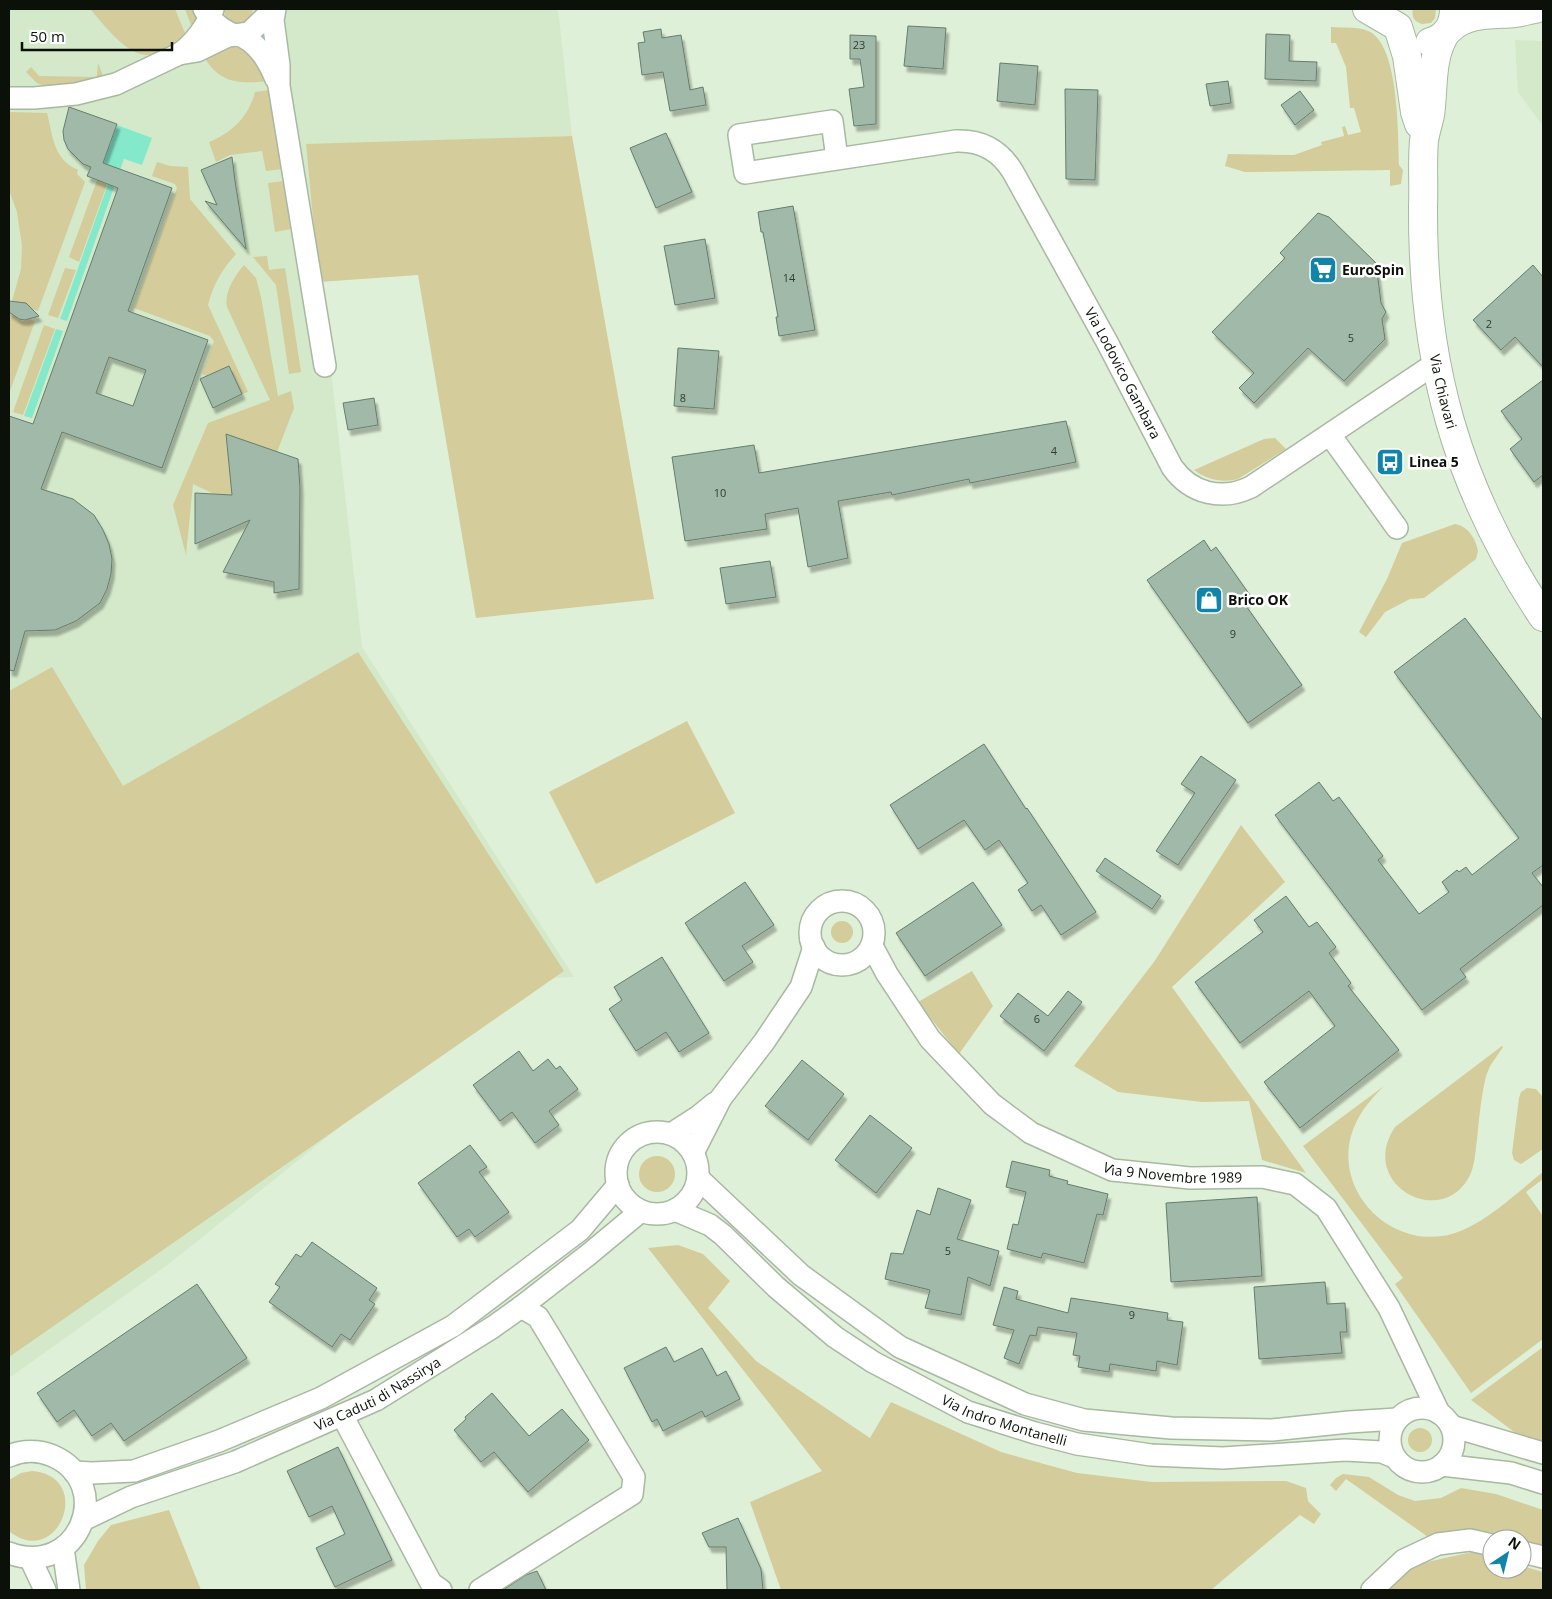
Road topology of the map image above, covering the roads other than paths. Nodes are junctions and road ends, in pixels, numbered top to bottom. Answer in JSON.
{"nodes":[{"id":1,"x":1367,"y":9,"type":"edge"},
{"id":2,"x":1535,"y":9,"type":"edge"},
{"id":3,"x":239,"y":15,"type":"edge"},
{"id":4,"x":1396,"y":18,"type":"edge"},
{"id":5,"x":1450,"y":24,"type":"edge"},
{"id":6,"x":191,"y":47,"type":"junction"},
{"id":7,"x":279,"y":86,"type":"junction"},
{"id":8,"x":9,"y":98,"type":"edge"},
{"id":9,"x":1424,"y":145,"type":"junction"},
{"id":10,"x":837,"y":159,"type":"dead end"},
{"id":11,"x":1436,"y":363,"type":"junction"},
{"id":12,"x":325,"y":366,"type":"dead end"},
{"id":13,"x":1330,"y":435,"type":"junction"},
{"id":14,"x":1397,"y":528,"type":"dead end"},
{"id":15,"x":1543,"y":617,"type":"edge"},
{"id":16,"x":872,"y":946,"type":"junction"},
{"id":17,"x":814,"y":947,"type":"junction"},
{"id":18,"x":834,"y":964,"type":"junction"},
{"id":19,"x":803,"y":984,"type":"junction"},
{"id":20,"x":721,"y":1098,"type":"junction"},
{"id":21,"x":672,"y":1134,"type":"junction"},
{"id":22,"x":693,"y":1153,"type":"junction"},
{"id":23,"x":698,"y":1178,"type":"junction"},
{"id":24,"x":618,"y":1186,"type":"junction"},
{"id":25,"x":675,"y":1210,"type":"junction"},
{"id":26,"x":641,"y":1211,"type":"junction"},
{"id":27,"x":521,"y":1307,"type":"junction"},
{"id":28,"x":342,"y":1415,"type":"junction"},
{"id":29,"x":1397,"y":1419,"type":"junction"},
{"id":30,"x":1445,"y":1419,"type":"junction"},
{"id":31,"x":1543,"y":1453,"type":"edge"},
{"id":32,"x":9,"y":1456,"type":"edge"},
{"id":33,"x":1394,"y":1457,"type":"junction"},
{"id":34,"x":1442,"y":1465,"type":"junction"},
{"id":35,"x":74,"y":1472,"type":"junction"},
{"id":36,"x":1543,"y":1483,"type":"edge"},
{"id":37,"x":83,"y":1520,"type":"junction"},
{"id":38,"x":1482,"y":1543,"type":"edge"},
{"id":39,"x":63,"y":1548,"type":"junction"},
{"id":40,"x":9,"y":1553,"type":"edge"},
{"id":41,"x":30,"y":1558,"type":"junction"},
{"id":42,"x":45,"y":1590,"type":"edge"},
{"id":43,"x":69,"y":1590,"type":"edge"},
{"id":44,"x":441,"y":1590,"type":"edge"},
{"id":45,"x":480,"y":1590,"type":"edge"},
{"id":46,"x":1372,"y":1590,"type":"edge"}],
"edges":[{"from":1,"to":4,"type":"street"},
{"from":2,"to":5,"type":"street"},
{"from":3,"to":6,"type":"street"},
{"from":3,"to":6,"type":"street"},
{"from":3,"to":7,"type":"street"},
{"from":3,"to":7,"type":"street"},
{"from":4,"to":5,"type":"street"},
{"from":4,"to":9,"type":"street","name":"Via Chiavari"},
{"from":5,"to":9,"type":"street","name":"Via Chiavari"},
{"from":6,"to":8,"type":"street"},
{"from":7,"to":12,"type":"street"},
{"from":9,"to":11,"type":"street","name":"Via Chiavari"},
{"from":10,"to":13,"type":"street","name":"Via Lodovico Gambara"},
{"from":11,"to":13,"type":"street","name":"Via Lodovico Gambara"},
{"from":11,"to":15,"type":"street","name":"Via Chiavari"},
{"from":13,"to":14,"type":"street"},
{"from":16,"to":17,"type":"street"},
{"from":16,"to":18,"type":"street"},
{"from":16,"to":30,"type":"street","name":"Via 9 Novembre 1989"},
{"from":17,"to":18,"type":"street"},
{"from":17,"to":19,"type":"street"},
{"from":18,"to":19,"type":"street"},
{"from":19,"to":20,"type":"street"},
{"from":20,"to":21,"type":"street"},
{"from":20,"to":22,"type":"street"},
{"from":21,"to":22,"type":"street"},
{"from":21,"to":24,"type":"street"},
{"from":22,"to":23,"type":"street"},
{"from":23,"to":25,"type":"street"},
{"from":23,"to":29,"type":"street","name":"Via Indro Montanelli"},
{"from":24,"to":26,"type":"street"},
{"from":24,"to":35,"type":"street","name":"Via Caduti di Nassirya"},
{"from":25,"to":26,"type":"street"},
{"from":25,"to":33,"type":"street","name":"Via Indro Montanelli"},
{"from":26,"to":27,"type":"street","name":"Via Caduti di Nassirya"},
{"from":27,"to":28,"type":"street","name":"Via Caduti di Nassirya"},
{"from":27,"to":45,"type":"street"},
{"from":28,"to":37,"type":"street","name":"Via Caduti di Nassirya"},
{"from":28,"to":44,"type":"street"},
{"from":29,"to":30,"type":"street"},
{"from":29,"to":33,"type":"street"},
{"from":30,"to":31,"type":"street"},
{"from":30,"to":34,"type":"street"},
{"from":32,"to":35,"type":"street"},
{"from":33,"to":34,"type":"street"},
{"from":34,"to":36,"type":"street"},
{"from":35,"to":37,"type":"street"},
{"from":37,"to":39,"type":"street"},
{"from":38,"to":46,"type":"street"},
{"from":39,"to":41,"type":"street"},
{"from":39,"to":43,"type":"street"},
{"from":40,"to":41,"type":"street"},
{"from":41,"to":42,"type":"street"}]}
